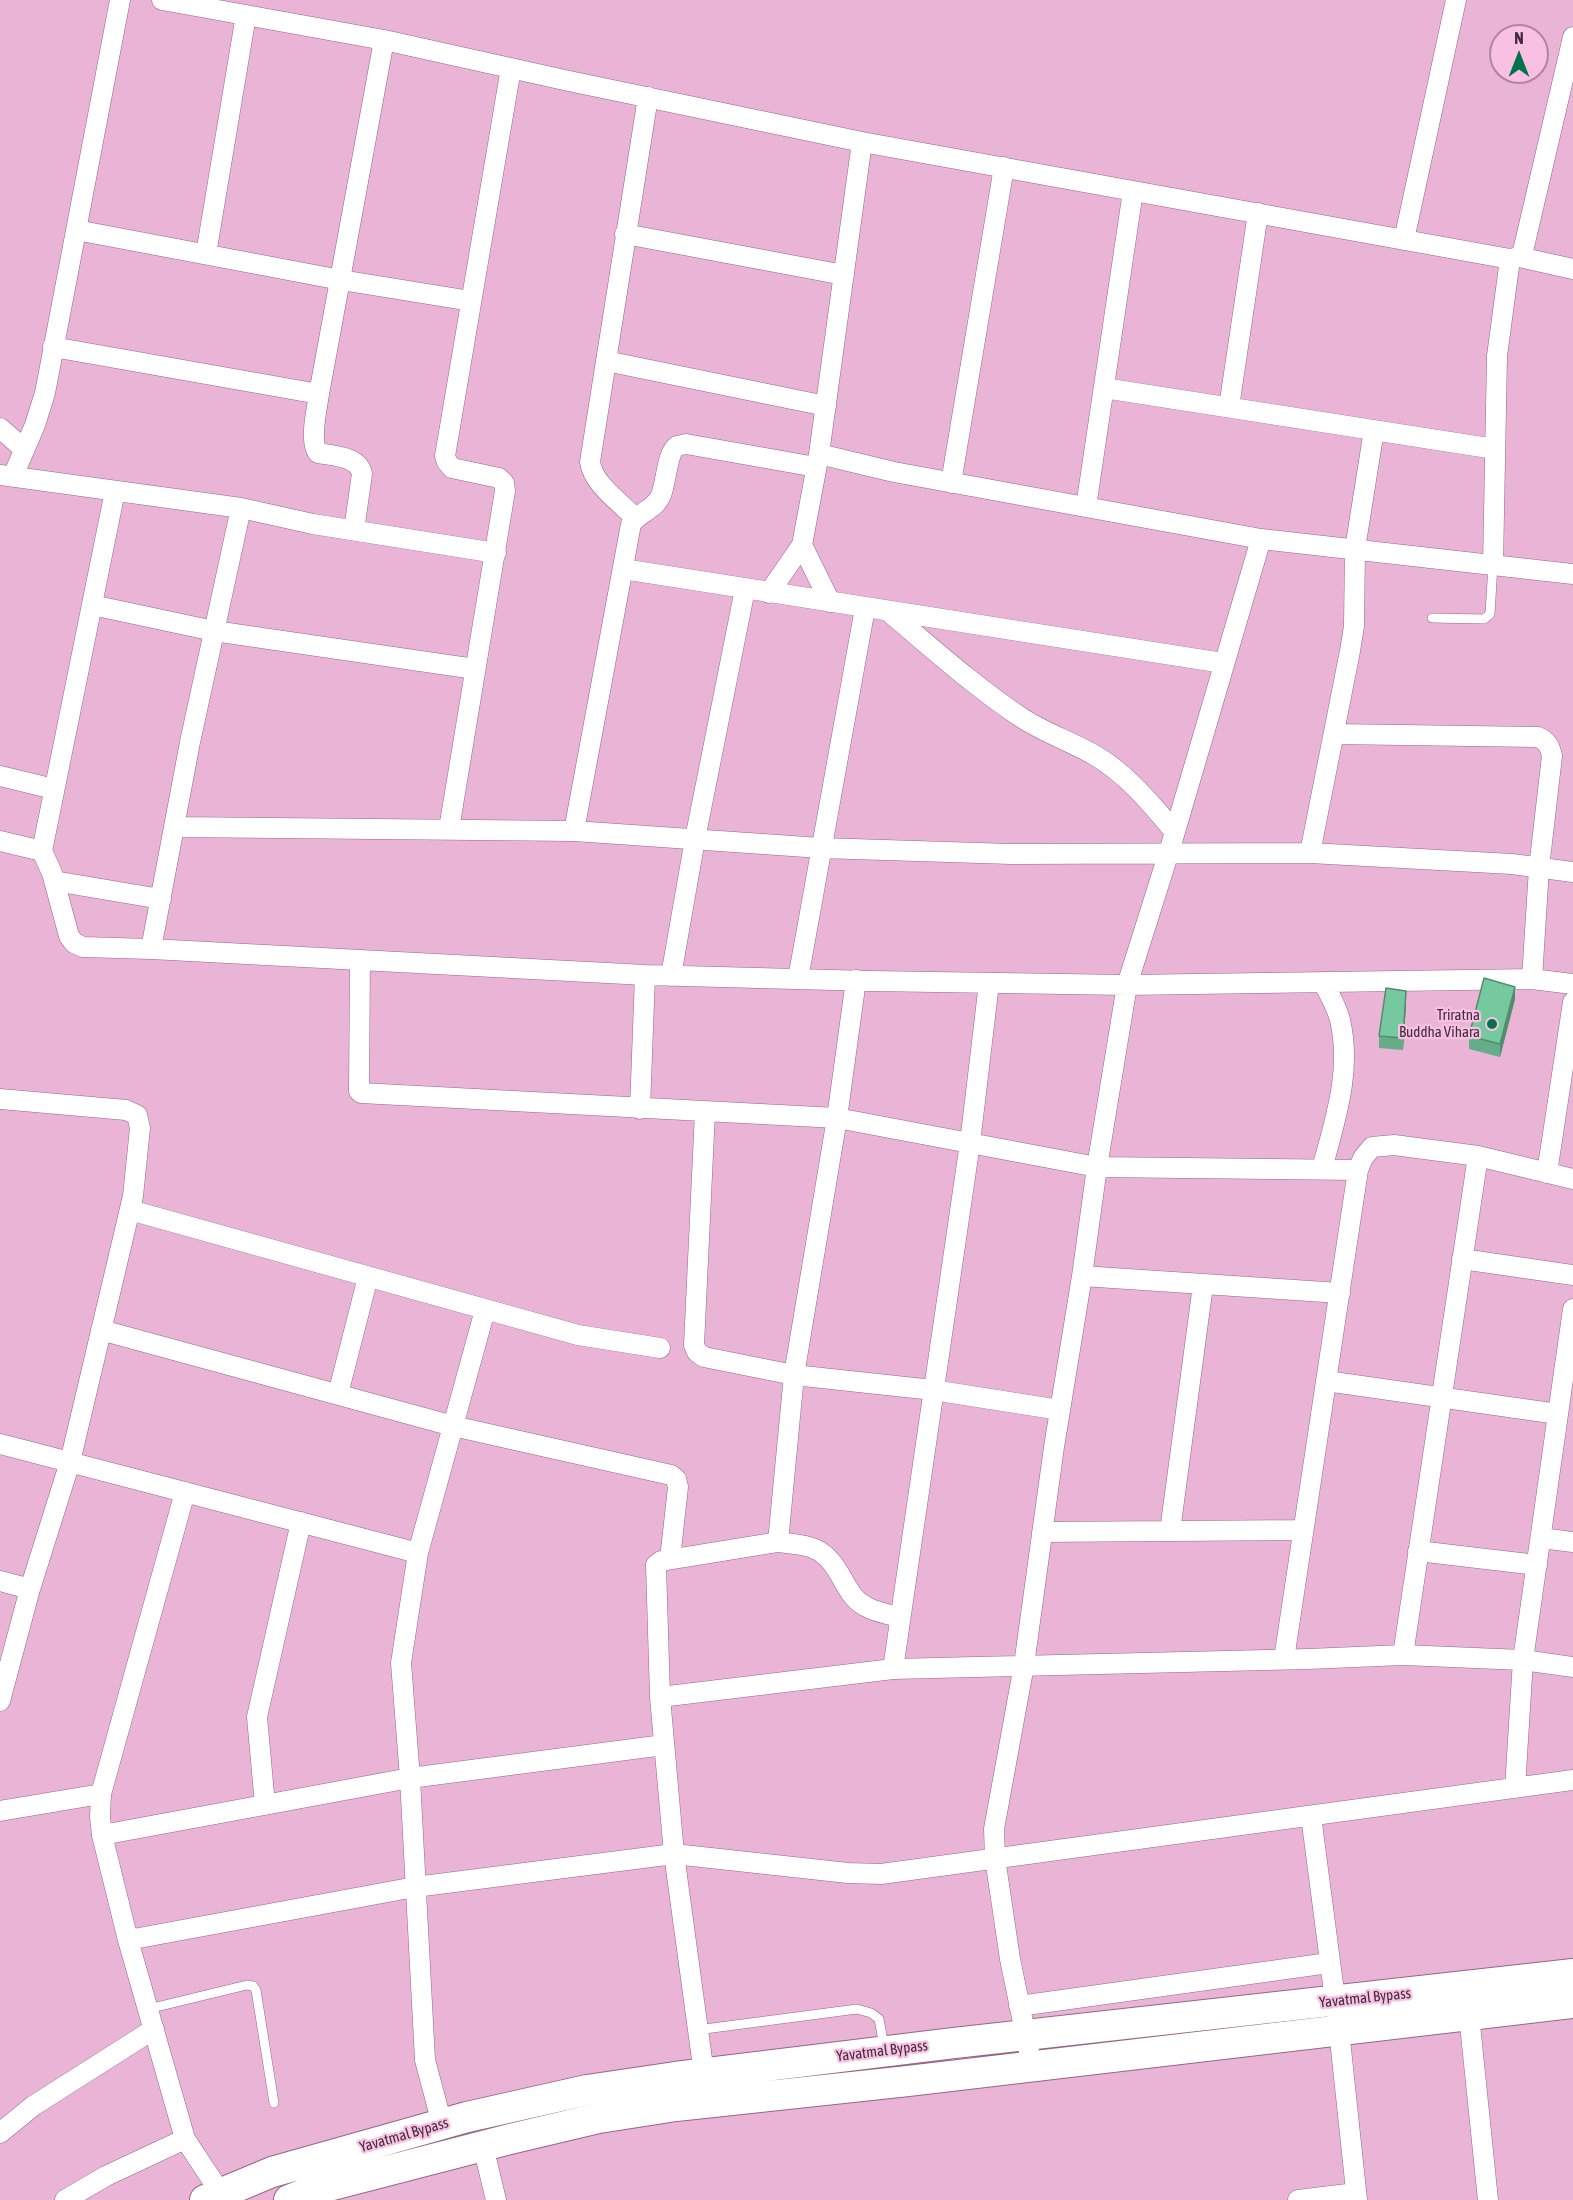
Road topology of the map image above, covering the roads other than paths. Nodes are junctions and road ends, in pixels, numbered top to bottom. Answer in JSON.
{"nodes":[{"id":1,"x":120,"y":0,"type":"edge"},
{"id":2,"x":162,"y":0,"type":"edge"},
{"id":3,"x":1456,"y":0,"type":"edge"},
{"id":4,"x":212,"y":4,"type":"edge"},
{"id":5,"x":246,"y":15,"type":"junction"},
{"id":6,"x":1573,"y":37,"type":"edge"},
{"id":7,"x":384,"y":40,"type":"junction"},
{"id":8,"x":511,"y":68,"type":"junction"},
{"id":9,"x":648,"y":97,"type":"junction"},
{"id":10,"x":862,"y":142,"type":"junction"},
{"id":11,"x":1004,"y":167,"type":"junction"},
{"id":12,"x":1133,"y":191,"type":"junction"},
{"id":13,"x":1258,"y":213,"type":"junction"},
{"id":14,"x":76,"y":230,"type":"junction"},
{"id":15,"x":626,"y":234,"type":"junction"},
{"id":16,"x":1404,"y":240,"type":"junction"},
{"id":17,"x":206,"y":254,"type":"junction"},
{"id":18,"x":1514,"y":258,"type":"junction"},
{"id":19,"x":1573,"y":269,"type":"edge"},
{"id":20,"x":844,"y":274,"type":"junction"},
{"id":21,"x":341,"y":279,"type":"junction"},
{"id":22,"x":471,"y":301,"type":"junction"},
{"id":23,"x":53,"y":347,"type":"junction"},
{"id":24,"x":606,"y":361,"type":"junction"},
{"id":25,"x":1104,"y":388,"type":"junction"},
{"id":26,"x":319,"y":394,"type":"junction"},
{"id":27,"x":826,"y":406,"type":"junction"},
{"id":28,"x":1229,"y":407,"type":"junction"},
{"id":29,"x":0,"y":428,"type":"edge"},
{"id":30,"x":1374,"y":430,"type":"junction"},
{"id":31,"x":24,"y":449,"type":"junction"},
{"id":32,"x":1495,"y":449,"type":"junction"},
{"id":33,"x":818,"y":461,"type":"junction"},
{"id":34,"x":7,"y":476,"type":"edge"},
{"id":35,"x":951,"y":483,"type":"junction"},
{"id":36,"x":115,"y":490,"type":"junction"},
{"id":37,"x":1086,"y":507,"type":"junction"},
{"id":38,"x":241,"y":508,"type":"junction"},
{"id":39,"x":635,"y":518,"type":"junction"},
{"id":40,"x":354,"y":530,"type":"junction"},
{"id":41,"x":1261,"y":539,"type":"junction"},
{"id":42,"x":801,"y":545,"type":"junction"},
{"id":43,"x":1355,"y":549,"type":"junction"},
{"id":44,"x":496,"y":553,"type":"junction"},
{"id":45,"x":1493,"y":565,"type":"junction"},
{"id":46,"x":623,"y":570,"type":"junction"},
{"id":47,"x":1573,"y":574,"type":"edge"},
{"id":48,"x":745,"y":589,"type":"junction"},
{"id":49,"x":768,"y":593,"type":"junction"},
{"id":50,"x":830,"y":602,"type":"junction"},
{"id":51,"x":92,"y":605,"type":"junction"},
{"id":52,"x":866,"y":608,"type":"junction"},
{"id":53,"x":889,"y":612,"type":"junction"},
{"id":54,"x":1432,"y":618,"type":"dead end"},
{"id":55,"x":214,"y":631,"type":"junction"},
{"id":56,"x":1223,"y":663,"type":"junction"},
{"id":57,"x":475,"y":669,"type":"junction"},
{"id":58,"x":1334,"y":734,"type":"junction"},
{"id":59,"x":0,"y":776,"type":"edge"},
{"id":60,"x":54,"y":789,"type":"junction"},
{"id":61,"x":175,"y":827,"type":"junction"},
{"id":62,"x":449,"y":830,"type":"junction"},
{"id":63,"x":574,"y":831,"type":"junction"},
{"id":64,"x":1175,"y":832,"type":"junction"},
{"id":65,"x":695,"y":839,"type":"junction"},
{"id":66,"x":0,"y":841,"type":"edge"},
{"id":67,"x":821,"y":848,"type":"junction"},
{"id":68,"x":42,"y":851,"type":"junction"},
{"id":69,"x":1169,"y":852,"type":"junction"},
{"id":70,"x":1310,"y":853,"type":"junction"},
{"id":71,"x":1539,"y":868,"type":"junction"},
{"id":72,"x":1573,"y":872,"type":"edge"},
{"id":73,"x":54,"y":881,"type":"junction"},
{"id":74,"x":161,"y":899,"type":"junction"},
{"id":75,"x":151,"y":949,"type":"junction"},
{"id":76,"x":360,"y":960,"type":"junction"},
{"id":77,"x":645,"y":975,"type":"junction"},
{"id":78,"x":671,"y":976,"type":"junction"},
{"id":79,"x":798,"y":979,"type":"junction"},
{"id":80,"x":1532,"y":979,"type":"junction"},
{"id":81,"x":856,"y":980,"type":"junction"},
{"id":82,"x":1323,"y":982,"type":"junction"},
{"id":83,"x":989,"y":983,"type":"junction"},
{"id":84,"x":1573,"y":984,"type":"edge"},
{"id":85,"x":1127,"y":985,"type":"junction"},
{"id":86,"x":1573,"y":1002,"type":"edge"},
{"id":87,"x":1569,"y":1054,"type":"edge"},
{"id":88,"x":0,"y":1099,"type":"edge"},
{"id":89,"x":640,"y":1109,"type":"junction"},
{"id":90,"x":705,"y":1112,"type":"junction"},
{"id":91,"x":837,"y":1118,"type":"junction"},
{"id":92,"x":970,"y":1143,"type":"junction"},
{"id":93,"x":1478,"y":1156,"type":"junction"},
{"id":94,"x":1097,"y":1167,"type":"junction"},
{"id":95,"x":1322,"y":1169,"type":"junction"},
{"id":96,"x":1358,"y":1170,"type":"junction"},
{"id":97,"x":1547,"y":1173,"type":"junction"},
{"id":98,"x":1573,"y":1179,"type":"edge"},
{"id":99,"x":130,"y":1210,"type":"junction"},
{"id":100,"x":1462,"y":1259,"type":"junction"},
{"id":101,"x":1573,"y":1275,"type":"edge"},
{"id":102,"x":1082,"y":1276,"type":"junction"},
{"id":103,"x":368,"y":1277,"type":"junction"},
{"id":104,"x":1203,"y":1285,"type":"junction"},
{"id":105,"x":1340,"y":1293,"type":"junction"},
{"id":106,"x":1573,"y":1308,"type":"edge"},
{"id":107,"x":485,"y":1310,"type":"junction"},
{"id":108,"x":101,"y":1330,"type":"junction"},
{"id":109,"x":660,"y":1348,"type":"dead end"},
{"id":110,"x":794,"y":1375,"type":"junction"},
{"id":111,"x":1326,"y":1381,"type":"junction"},
{"id":112,"x":933,"y":1390,"type":"junction"},
{"id":113,"x":338,"y":1394,"type":"junction"},
{"id":114,"x":1442,"y":1396,"type":"junction"},
{"id":115,"x":1060,"y":1410,"type":"junction"},
{"id":116,"x":1558,"y":1414,"type":"junction"},
{"id":117,"x":453,"y":1426,"type":"junction"},
{"id":118,"x":0,"y":1444,"type":"edge"},
{"id":119,"x":70,"y":1462,"type":"junction"},
{"id":120,"x":185,"y":1491,"type":"junction"},
{"id":121,"x":301,"y":1522,"type":"junction"},
{"id":122,"x":1303,"y":1530,"type":"junction"},
{"id":123,"x":1170,"y":1531,"type":"junction"},
{"id":124,"x":1042,"y":1532,"type":"junction"},
{"id":125,"x":1540,"y":1538,"type":"junction"},
{"id":126,"x":778,"y":1542,"type":"junction"},
{"id":127,"x":1573,"y":1542,"type":"edge"},
{"id":128,"x":1418,"y":1551,"type":"junction"},
{"id":129,"x":418,"y":1553,"type":"junction"},
{"id":130,"x":670,"y":1559,"type":"junction"},
{"id":131,"x":1537,"y":1565,"type":"junction"},
{"id":132,"x":0,"y":1581,"type":"edge"},
{"id":133,"x":30,"y":1589,"type":"junction"},
{"id":134,"x":900,"y":1617,"type":"junction"},
{"id":135,"x":1403,"y":1655,"type":"junction"},
{"id":136,"x":1284,"y":1659,"type":"junction"},
{"id":137,"x":1523,"y":1660,"type":"junction"},
{"id":138,"x":1024,"y":1665,"type":"junction"},
{"id":139,"x":1573,"y":1667,"type":"edge"},
{"id":140,"x":893,"y":1669,"type":"junction"},
{"id":141,"x":660,"y":1697,"type":"junction"},
{"id":142,"x":0,"y":1701,"type":"edge"},
{"id":143,"x":664,"y":1745,"type":"junction"},
{"id":144,"x":410,"y":1778,"type":"junction"},
{"id":145,"x":1573,"y":1780,"type":"edge"},
{"id":146,"x":1515,"y":1788,"type":"junction"},
{"id":147,"x":101,"y":1794,"type":"junction"},
{"id":148,"x":265,"y":1805,"type":"junction"},
{"id":149,"x":0,"y":1811,"type":"edge"},
{"id":150,"x":1311,"y":1816,"type":"junction"},
{"id":151,"x":102,"y":1835,"type":"junction"},
{"id":152,"x":674,"y":1854,"type":"junction"},
{"id":153,"x":995,"y":1858,"type":"junction"},
{"id":154,"x":415,"y":1887,"type":"junction"},
{"id":155,"x":128,"y":1940,"type":"junction"},
{"id":156,"x":1329,"y":1963,"type":"junction"},
{"id":157,"x":1573,"y":1974,"type":"edge"},
{"id":158,"x":1573,"y":2002,"type":"edge"},
{"id":159,"x":1019,"y":2006,"type":"junction"},
{"id":160,"x":148,"y":2009,"type":"junction"},
{"id":161,"x":1469,"y":2015,"type":"junction"},
{"id":162,"x":1337,"y":2016,"type":"junction"},
{"id":163,"x":154,"y":2029,"type":"junction"},
{"id":164,"x":697,"y":2030,"type":"junction"},
{"id":165,"x":1025,"y":2035,"type":"junction"},
{"id":166,"x":885,"y":2051,"type":"junction"},
{"id":167,"x":1032,"y":2066,"type":"junction"},
{"id":168,"x":704,"y":2074,"type":"junction"},
{"id":169,"x":274,"y":2103,"type":"dead end"},
{"id":170,"x":442,"y":2124,"type":"junction"},
{"id":171,"x":0,"y":2133,"type":"edge"},
{"id":172,"x":185,"y":2139,"type":"junction"},
{"id":173,"x":483,"y":2146,"type":"junction"},
{"id":174,"x":213,"y":2196,"type":"edge"},
{"id":175,"x":1357,"y":2197,"type":"edge"},
{"id":176,"x":65,"y":2200,"type":"edge"},
{"id":177,"x":289,"y":2200,"type":"edge"},
{"id":178,"x":496,"y":2200,"type":"edge"},
{"id":179,"x":1298,"y":2200,"type":"edge"},
{"id":180,"x":1488,"y":2200,"type":"edge"}],
"edges":[{"from":1,"to":14,"type":"street"},
{"from":2,"to":4,"type":"street"},
{"from":3,"to":16,"type":"street"},
{"from":4,"to":5,"type":"street"},
{"from":5,"to":7,"type":"street"},
{"from":5,"to":17,"type":"street"},
{"from":6,"to":18,"type":"street"},
{"from":7,"to":8,"type":"street"},
{"from":7,"to":21,"type":"street"},
{"from":8,"to":9,"type":"street"},
{"from":8,"to":22,"type":"street"},
{"from":9,"to":10,"type":"street"},
{"from":9,"to":15,"type":"street"},
{"from":10,"to":11,"type":"street"},
{"from":10,"to":20,"type":"street"},
{"from":11,"to":12,"type":"street"},
{"from":11,"to":35,"type":"street"},
{"from":12,"to":13,"type":"street"},
{"from":12,"to":25,"type":"street"},
{"from":13,"to":16,"type":"street"},
{"from":13,"to":28,"type":"street"},
{"from":14,"to":17,"type":"street"},
{"from":14,"to":23,"type":"street"},
{"from":15,"to":20,"type":"street"},
{"from":15,"to":24,"type":"street"},
{"from":16,"to":18,"type":"street"},
{"from":17,"to":21,"type":"street"},
{"from":18,"to":19,"type":"street"},
{"from":18,"to":32,"type":"street"},
{"from":20,"to":27,"type":"street"},
{"from":21,"to":22,"type":"street"},
{"from":21,"to":26,"type":"street"},
{"from":22,"to":44,"type":"street"},
{"from":23,"to":26,"type":"street"},
{"from":23,"to":31,"type":"street"},
{"from":24,"to":27,"type":"street"},
{"from":24,"to":39,"type":"street"},
{"from":25,"to":28,"type":"street"},
{"from":25,"to":37,"type":"street"},
{"from":26,"to":40,"type":"street"},
{"from":27,"to":33,"type":"street"},
{"from":28,"to":30,"type":"street"},
{"from":29,"to":31,"type":"street"},
{"from":30,"to":32,"type":"street"},
{"from":30,"to":43,"type":"street"},
{"from":31,"to":34,"type":"street"},
{"from":32,"to":45,"type":"street"},
{"from":33,"to":35,"type":"street"},
{"from":33,"to":39,"type":"street"},
{"from":33,"to":42,"type":"street"},
{"from":34,"to":36,"type":"street"},
{"from":35,"to":37,"type":"street"},
{"from":36,"to":38,"type":"street"},
{"from":36,"to":51,"type":"street"},
{"from":37,"to":41,"type":"street"},
{"from":38,"to":40,"type":"street"},
{"from":38,"to":55,"type":"street"},
{"from":39,"to":46,"type":"street"},
{"from":40,"to":44,"type":"street"},
{"from":41,"to":43,"type":"street"},
{"from":41,"to":56,"type":"street"},
{"from":42,"to":49,"type":"street"},
{"from":42,"to":50,"type":"street"},
{"from":43,"to":45,"type":"street"},
{"from":43,"to":58,"type":"street"},
{"from":44,"to":57,"type":"street"},
{"from":45,"to":47,"type":"street"},
{"from":45,"to":54,"type":"lane"},
{"from":46,"to":48,"type":"street"},
{"from":46,"to":63,"type":"street"},
{"from":48,"to":49,"type":"street"},
{"from":48,"to":65,"type":"street"},
{"from":49,"to":50,"type":"street"},
{"from":50,"to":52,"type":"street"},
{"from":51,"to":55,"type":"street"},
{"from":51,"to":60,"type":"street"},
{"from":52,"to":53,"type":"street"},
{"from":52,"to":67,"type":"street"},
{"from":53,"to":56,"type":"street"},
{"from":53,"to":64,"type":"street"},
{"from":55,"to":57,"type":"street"},
{"from":55,"to":61,"type":"street"},
{"from":56,"to":64,"type":"street"},
{"from":57,"to":62,"type":"street"},
{"from":58,"to":70,"type":"street"},
{"from":58,"to":71,"type":"street"},
{"from":59,"to":60,"type":"street"},
{"from":60,"to":68,"type":"street"},
{"from":61,"to":62,"type":"street"},
{"from":61,"to":74,"type":"street"},
{"from":62,"to":63,"type":"street"},
{"from":63,"to":65,"type":"street"},
{"from":64,"to":69,"type":"street"},
{"from":65,"to":67,"type":"street"},
{"from":65,"to":78,"type":"street"},
{"from":66,"to":68,"type":"street"},
{"from":67,"to":69,"type":"street"},
{"from":67,"to":79,"type":"street"},
{"from":68,"to":73,"type":"street"},
{"from":69,"to":70,"type":"street"},
{"from":69,"to":85,"type":"street"},
{"from":70,"to":71,"type":"street"},
{"from":71,"to":72,"type":"street"},
{"from":71,"to":80,"type":"street"},
{"from":73,"to":74,"type":"street"},
{"from":73,"to":75,"type":"street"},
{"from":74,"to":75,"type":"street"},
{"from":75,"to":76,"type":"street"},
{"from":76,"to":77,"type":"street"},
{"from":76,"to":89,"type":"street"},
{"from":77,"to":78,"type":"street"},
{"from":77,"to":89,"type":"street"},
{"from":78,"to":79,"type":"street"},
{"from":79,"to":81,"type":"street"},
{"from":80,"to":82,"type":"street"},
{"from":80,"to":84,"type":"street"},
{"from":81,"to":83,"type":"street"},
{"from":81,"to":91,"type":"street"},
{"from":82,"to":85,"type":"street"},
{"from":82,"to":95,"type":"street"},
{"from":83,"to":85,"type":"street"},
{"from":83,"to":92,"type":"street"},
{"from":85,"to":94,"type":"street"},
{"from":86,"to":87,"type":"street"},
{"from":87,"to":97,"type":"street"},
{"from":88,"to":99,"type":"street"},
{"from":89,"to":90,"type":"street"},
{"from":90,"to":91,"type":"street"},
{"from":90,"to":110,"type":"street"},
{"from":91,"to":92,"type":"street"},
{"from":91,"to":110,"type":"street"},
{"from":92,"to":94,"type":"street"},
{"from":92,"to":112,"type":"street"},
{"from":93,"to":96,"type":"street"},
{"from":93,"to":97,"type":"street"},
{"from":93,"to":100,"type":"street"},
{"from":94,"to":95,"type":"street"},
{"from":94,"to":102,"type":"street"},
{"from":95,"to":96,"type":"street"},
{"from":96,"to":105,"type":"street"},
{"from":97,"to":98,"type":"street"},
{"from":99,"to":103,"type":"street"},
{"from":99,"to":108,"type":"street"},
{"from":100,"to":101,"type":"street"},
{"from":100,"to":114,"type":"street"},
{"from":102,"to":104,"type":"street"},
{"from":102,"to":115,"type":"street"},
{"from":103,"to":107,"type":"street"},
{"from":103,"to":113,"type":"street"},
{"from":104,"to":105,"type":"street"},
{"from":104,"to":123,"type":"street"},
{"from":105,"to":111,"type":"street"},
{"from":106,"to":116,"type":"street"},
{"from":107,"to":109,"type":"street"},
{"from":107,"to":117,"type":"street"},
{"from":108,"to":113,"type":"street"},
{"from":108,"to":119,"type":"street"},
{"from":110,"to":112,"type":"street"},
{"from":110,"to":126,"type":"street"},
{"from":111,"to":114,"type":"street"},
{"from":111,"to":122,"type":"street"},
{"from":112,"to":115,"type":"street"},
{"from":112,"to":134,"type":"street"},
{"from":113,"to":117,"type":"street"},
{"from":114,"to":116,"type":"street"},
{"from":114,"to":128,"type":"street"},
{"from":115,"to":124,"type":"street"},
{"from":116,"to":125,"type":"street"},
{"from":117,"to":129,"type":"street"},
{"from":117,"to":130,"type":"street"},
{"from":118,"to":119,"type":"street"},
{"from":119,"to":120,"type":"street"},
{"from":119,"to":133,"type":"street"},
{"from":120,"to":121,"type":"street"},
{"from":120,"to":147,"type":"street"},
{"from":121,"to":129,"type":"street"},
{"from":121,"to":148,"type":"street"},
{"from":122,"to":123,"type":"street"},
{"from":122,"to":136,"type":"street"},
{"from":123,"to":124,"type":"street"},
{"from":124,"to":138,"type":"street"},
{"from":125,"to":127,"type":"street"},
{"from":125,"to":131,"type":"street"},
{"from":126,"to":130,"type":"street"},
{"from":126,"to":134,"type":"street"},
{"from":128,"to":131,"type":"street"},
{"from":128,"to":135,"type":"street"},
{"from":129,"to":144,"type":"street"},
{"from":130,"to":141,"type":"street"},
{"from":131,"to":137,"type":"street"},
{"from":132,"to":133,"type":"street"},
{"from":133,"to":142,"type":"street"},
{"from":134,"to":140,"type":"street"},
{"from":135,"to":136,"type":"street"},
{"from":135,"to":137,"type":"street"},
{"from":136,"to":138,"type":"street"},
{"from":137,"to":139,"type":"street"},
{"from":137,"to":146,"type":"street"},
{"from":138,"to":140,"type":"street"},
{"from":138,"to":153,"type":"street"},
{"from":140,"to":141,"type":"street"},
{"from":141,"to":143,"type":"street"},
{"from":143,"to":144,"type":"street"},
{"from":143,"to":152,"type":"street"},
{"from":144,"to":148,"type":"street"},
{"from":144,"to":154,"type":"street"},
{"from":145,"to":146,"type":"street"},
{"from":146,"to":150,"type":"street"},
{"from":147,"to":149,"type":"street"},
{"from":147,"to":151,"type":"street"},
{"from":148,"to":151,"type":"street"},
{"from":150,"to":153,"type":"street"},
{"from":150,"to":156,"type":"street"},
{"from":151,"to":155,"type":"street"},
{"from":152,"to":153,"type":"street"},
{"from":152,"to":154,"type":"street"},
{"from":152,"to":164,"type":"street"},
{"from":153,"to":159,"type":"street"},
{"from":154,"to":155,"type":"street"},
{"from":154,"to":170,"type":"street"},
{"from":155,"to":160,"type":"street"},
{"from":156,"to":159,"type":"street"},
{"from":156,"to":162,"type":"street"},
{"from":157,"to":162,"type":"main road","name":"Yavatmal Bypass"},
{"from":158,"to":161,"type":"main road","name":"Yavatmal Bypass"},
{"from":159,"to":165,"type":"street"},
{"from":160,"to":163,"type":"street"},
{"from":160,"to":169,"type":"lane"},
{"from":161,"to":162,"type":"main road","name":"Yavatmal Bypass"},
{"from":161,"to":180,"type":"street"},
{"from":162,"to":165,"type":"main road","name":"Yavatmal Bypass"},
{"from":162,"to":167,"type":"main road","name":"Yavatmal Bypass"},
{"from":162,"to":175,"type":"street"},
{"from":163,"to":171,"type":"street"},
{"from":163,"to":172,"type":"street"},
{"from":164,"to":166,"type":"lane"},
{"from":164,"to":168,"type":"street"},
{"from":165,"to":166,"type":"main road","name":"Yavatmal Bypass"},
{"from":165,"to":167,"type":"street"},
{"from":166,"to":168,"type":"main road","name":"Yavatmal Bypass"},
{"from":167,"to":173,"type":"main road","name":"Yavatmal Bypass"},
{"from":168,"to":170,"type":"main road","name":"Yavatmal Bypass"},
{"from":170,"to":174,"type":"main road","name":"Yavatmal Bypass"},
{"from":172,"to":174,"type":"street"},
{"from":172,"to":176,"type":"street"},
{"from":173,"to":177,"type":"main road","name":"Yavatmal Bypass"},
{"from":173,"to":178,"type":"street"},
{"from":175,"to":179,"type":"street"}]}
